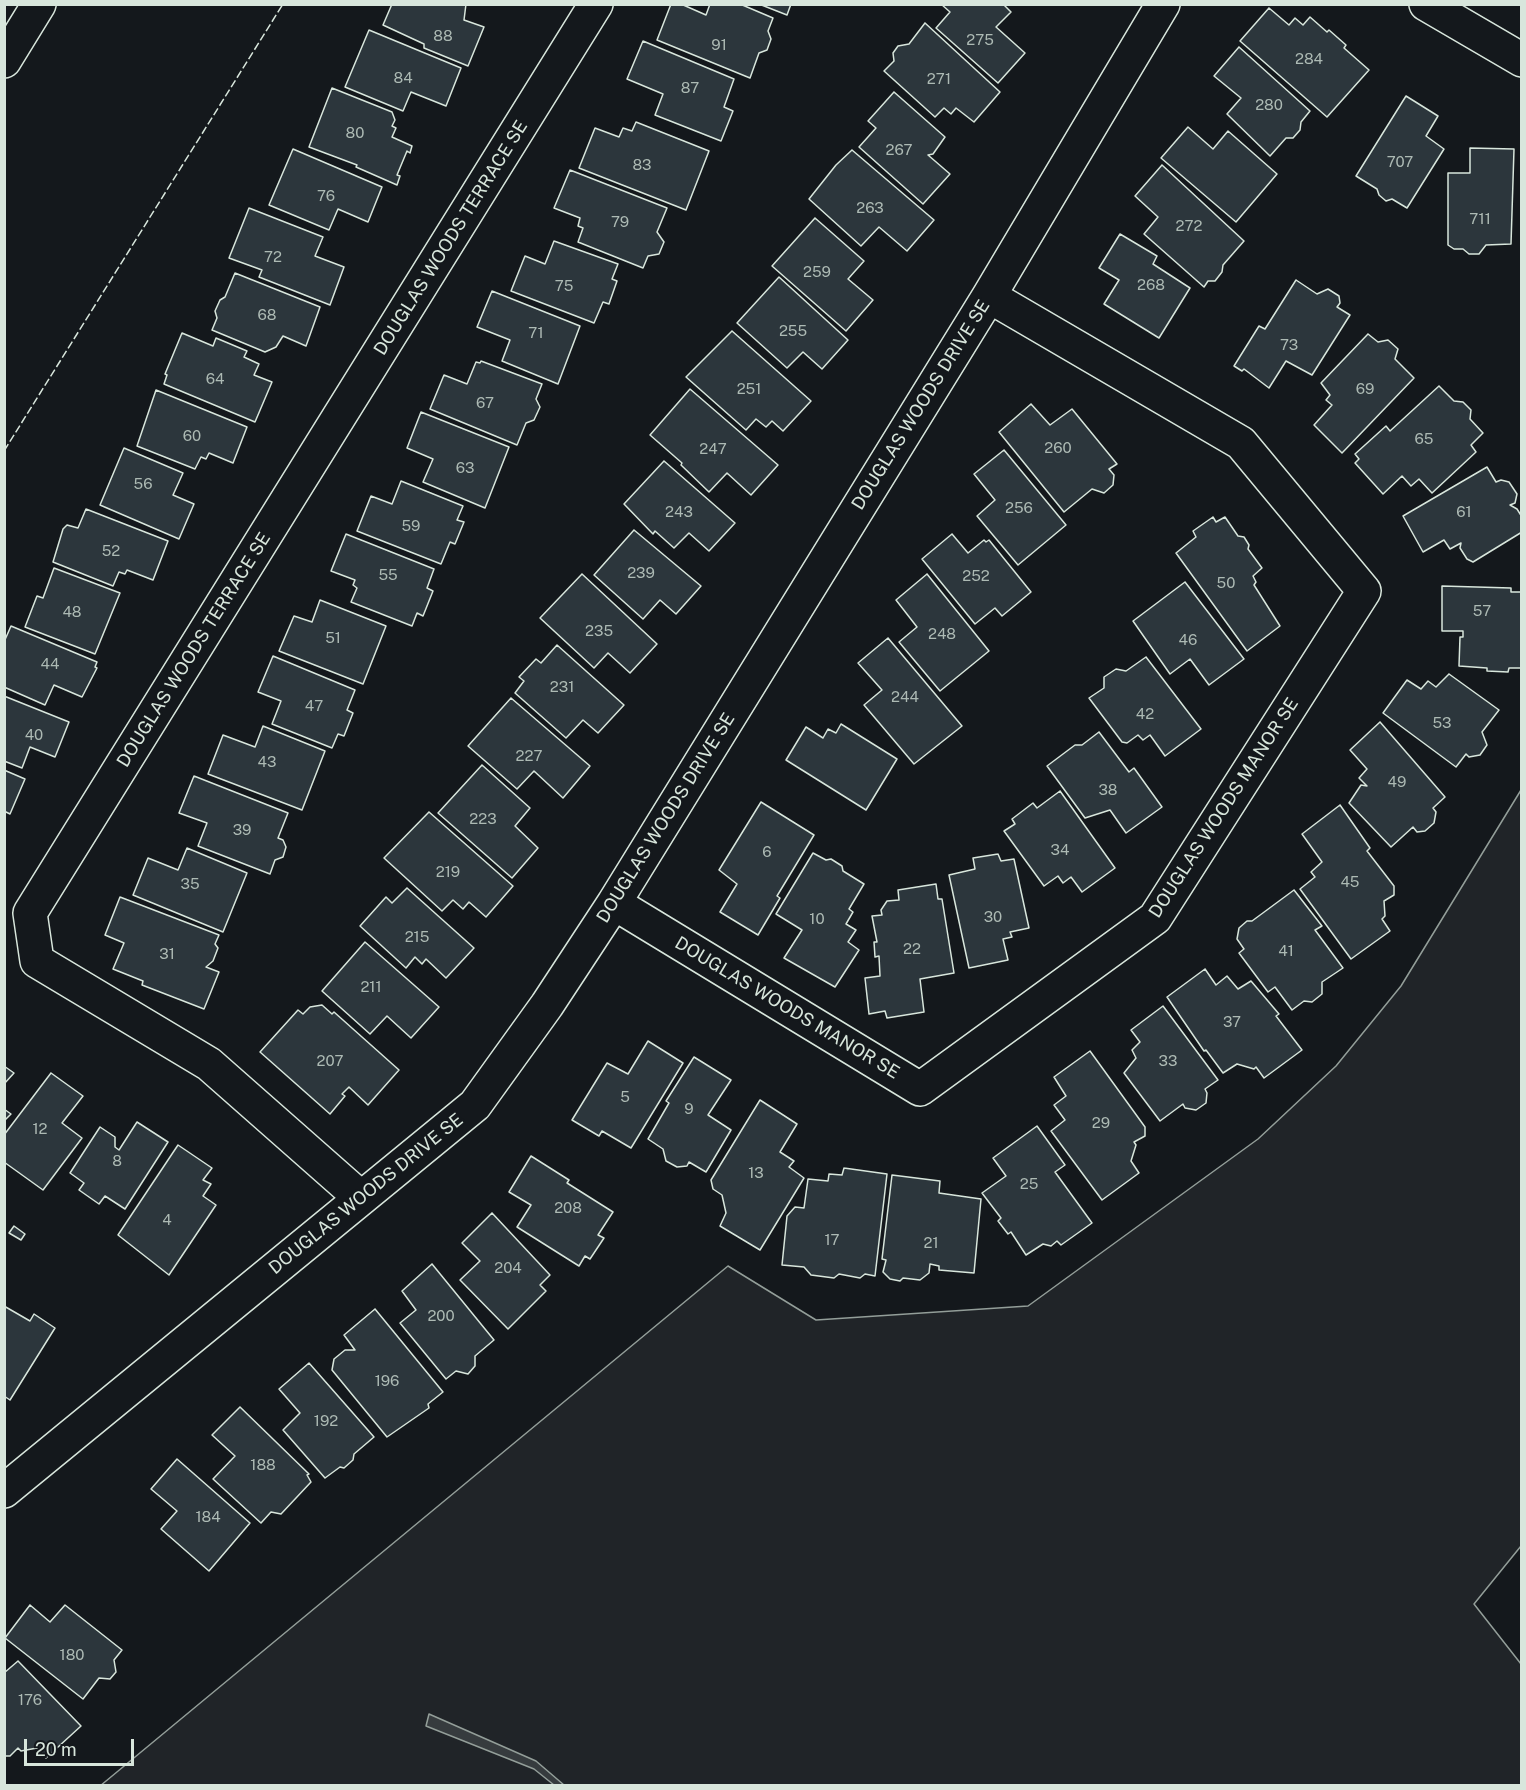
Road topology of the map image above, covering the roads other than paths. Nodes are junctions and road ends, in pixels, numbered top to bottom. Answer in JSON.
{"nodes":[{"id":1,"x":39,"y":4,"type":"edge"},
{"id":2,"x":596,"y":4,"type":"edge"},
{"id":3,"x":1163,"y":4,"type":"edge"},
{"id":4,"x":1426,"y":4,"type":"edge"},
{"id":5,"x":4,"y":60,"type":"edge"},
{"id":6,"x":1521,"y":60,"type":"edge"},
{"id":7,"x":989,"y":296,"type":"junction"},
{"id":8,"x":614,"y":903,"type":"junction"},
{"id":9,"x":361,"y":1198,"type":"junction"},
{"id":10,"x":5,"y":1489,"type":"edge"}],
"edges":[{"from":1,"to":5,"type":"main road"},
{"from":2,"to":9,"type":"main road","name":"DOUGLAS WOODS TERRACE SE"},
{"from":3,"to":7,"type":"main road","name":"DOUGLAS WOODS DRIVE SE"},
{"from":4,"to":6,"type":"main road"},
{"from":7,"to":8,"type":"main road","name":"DOUGLAS WOODS DRIVE SE"},
{"from":7,"to":8,"type":"main road","name":"DOUGLAS WOODS MANOR SE"},
{"from":8,"to":9,"type":"main road","name":"DOUGLAS WOODS DRIVE SE"},
{"from":9,"to":10,"type":"main road","name":"DOUGLAS WOODS DRIVE SE"}]}
